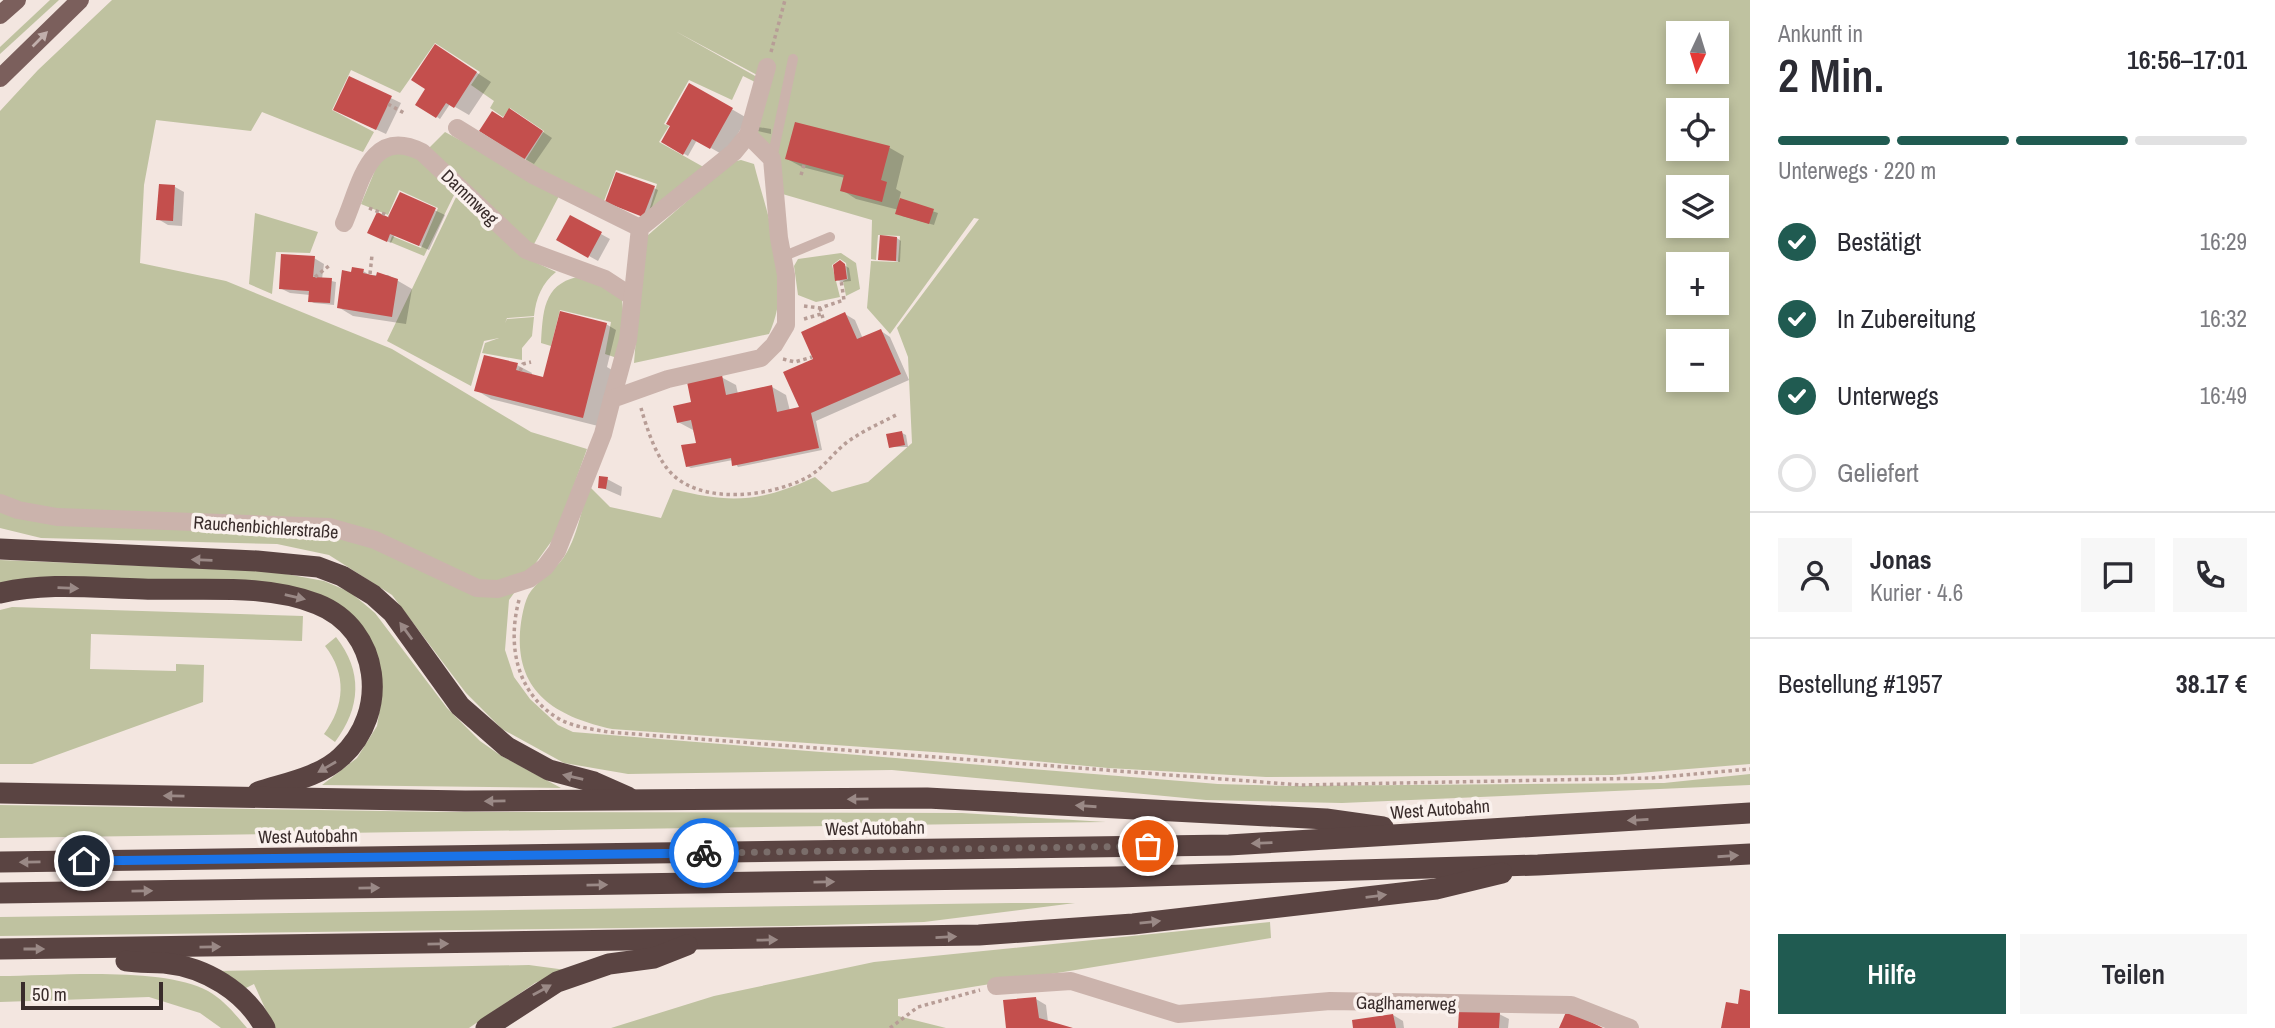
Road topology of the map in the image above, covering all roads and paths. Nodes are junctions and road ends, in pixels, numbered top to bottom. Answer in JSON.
{"nodes":[{"id":1,"x":17,"y":0,"type":"edge"},
{"id":2,"x":80,"y":0,"type":"edge"},
{"id":3,"x":785,"y":0,"type":"edge"},
{"id":4,"x":0,"y":15,"type":"edge"},
{"id":5,"x":793,"y":59,"type":"dead end"},
{"id":6,"x":767,"y":67,"type":"joint"},
{"id":7,"x":0,"y":78,"type":"edge"},
{"id":8,"x":388,"y":104,"type":"dead end"},
{"id":9,"x":404,"y":113,"type":"dead end"},
{"id":10,"x":457,"y":128,"type":"dead end"},
{"id":11,"x":748,"y":135,"type":"junction"},
{"id":12,"x":772,"y":159,"type":"junction"},
{"id":13,"x":804,"y":164,"type":"dead end"},
{"id":14,"x":801,"y":175,"type":"dead end"},
{"id":15,"x":354,"y":202,"type":"junction"},
{"id":16,"x":389,"y":216,"type":"dead end"},
{"id":17,"x":344,"y":223,"type":"dead end"},
{"id":18,"x":640,"y":228,"type":"junction"},
{"id":19,"x":830,"y":237,"type":"dead end"},
{"id":20,"x":372,"y":255,"type":"dead end"},
{"id":21,"x":782,"y":257,"type":"junction"},
{"id":22,"x":330,"y":265,"type":"dead end"},
{"id":23,"x":370,"y":274,"type":"dead end"},
{"id":24,"x":315,"y":277,"type":"dead end"},
{"id":25,"x":841,"y":280,"type":"dead end"},
{"id":26,"x":631,"y":296,"type":"junction"},
{"id":27,"x":786,"y":297,"type":"junction"},
{"id":28,"x":820,"y":308,"type":"junction"},
{"id":29,"x":824,"y":322,"type":"dead end"},
{"id":30,"x":531,"y":362,"type":"dead end"},
{"id":31,"x":520,"y":371,"type":"dead end"},
{"id":32,"x":637,"y":390,"type":"junction"},
{"id":33,"x":612,"y":399,"type":"junction"},
{"id":34,"x":898,"y":414,"type":"dead end"},
{"id":35,"x":0,"y":503,"type":"edge"},
{"id":36,"x":0,"y":550,"type":"edge"},
{"id":37,"x":529,"y":579,"type":"junction"},
{"id":38,"x":0,"y":593,"type":"edge"},
{"id":39,"x":1750,"y":769,"type":"edge"},
{"id":40,"x":0,"y":793,"type":"edge"},
{"id":41,"x":242,"y":798,"type":"junction"},
{"id":42,"x":636,"y":801,"type":"junction"},
{"id":43,"x":1750,"y":813,"type":"edge"},
{"id":44,"x":1414,"y":832,"type":"junction"},
{"id":45,"x":1750,"y":854,"type":"edge"},
{"id":46,"x":0,"y":862,"type":"edge"},
{"id":47,"x":1538,"y":865,"type":"junction"},
{"id":48,"x":0,"y":893,"type":"edge"},
{"id":49,"x":699,"y":941,"type":"junction"},
{"id":50,"x":0,"y":949,"type":"edge"},
{"id":51,"x":69,"y":950,"type":"junction"},
{"id":52,"x":996,"y":986,"type":"joint"},
{"id":53,"x":1180,"y":1021,"type":"edge"},
{"id":54,"x":265,"y":1028,"type":"edge"},
{"id":55,"x":486,"y":1028,"type":"edge"},
{"id":56,"x":890,"y":1028,"type":"edge"},
{"id":57,"x":1630,"y":1028,"type":"edge"}],
"edges":[{"from":1,"to":4,"type":"main road"},
{"from":7,"to":2,"type":"main road","one_way":true},
{"from":3,"to":6,"type":"path"},
{"from":5,"to":12,"type":"lane"},
{"from":6,"to":11,"type":"street"},
{"from":8,"to":9,"type":"path"},
{"from":10,"to":18,"type":"street"},
{"from":11,"to":12,"type":"street"},
{"from":11,"to":18,"type":"street"},
{"from":12,"to":21,"type":"street"},
{"from":13,"to":14,"type":"path"},
{"from":15,"to":16,"type":"path"},
{"from":15,"to":17,"type":"street","name":"Dammweg"},
{"from":15,"to":26,"type":"street","name":"Dammweg"},
{"from":18,"to":26,"type":"street","name":"Rauchenbichlerstraße"},
{"from":19,"to":21,"type":"lane"},
{"from":20,"to":23,"type":"path"},
{"from":21,"to":27,"type":"street"},
{"from":22,"to":24,"type":"path"},
{"from":25,"to":28,"type":"path"},
{"from":26,"to":33,"type":"street","name":"Rauchenbichlerstraße"},
{"from":27,"to":28,"type":"path"},
{"from":27,"to":32,"type":"street"},
{"from":28,"to":29,"type":"path"},
{"from":30,"to":31,"type":"path"},
{"from":32,"to":33,"type":"street"},
{"from":32,"to":34,"type":"path"},
{"from":33,"to":37,"type":"street","name":"Rauchenbichlerstraße"},
{"from":35,"to":37,"type":"street","name":"Rauchenbichlerstraße"},
{"from":42,"to":36,"type":"highway","one_way":true},
{"from":37,"to":39,"type":"path"},
{"from":38,"to":41,"type":"highway","one_way":true},
{"from":41,"to":40,"type":"highway","one_way":true},
{"from":42,"to":41,"type":"highway","one_way":true},
{"from":44,"to":42,"type":"highway","one_way":true},
{"from":43,"to":44,"type":"highway","name":"West Autobahn","one_way":true},
{"from":44,"to":46,"type":"highway","name":"West Autobahn","one_way":true},
{"from":47,"to":45,"type":"highway","one_way":true},
{"from":48,"to":47,"type":"highway","one_way":true},
{"from":49,"to":47,"type":"highway","one_way":true},
{"from":51,"to":49,"type":"highway","one_way":true},
{"from":55,"to":49,"type":"highway","one_way":true},
{"from":50,"to":51,"type":"highway","one_way":true},
{"from":51,"to":54,"type":"highway"},
{"from":52,"to":53,"type":"street","name":"Gaglhamerweg"},
{"from":52,"to":56,"type":"path"},
{"from":53,"to":57,"type":"street","name":"Gaglhamerweg"}]}
